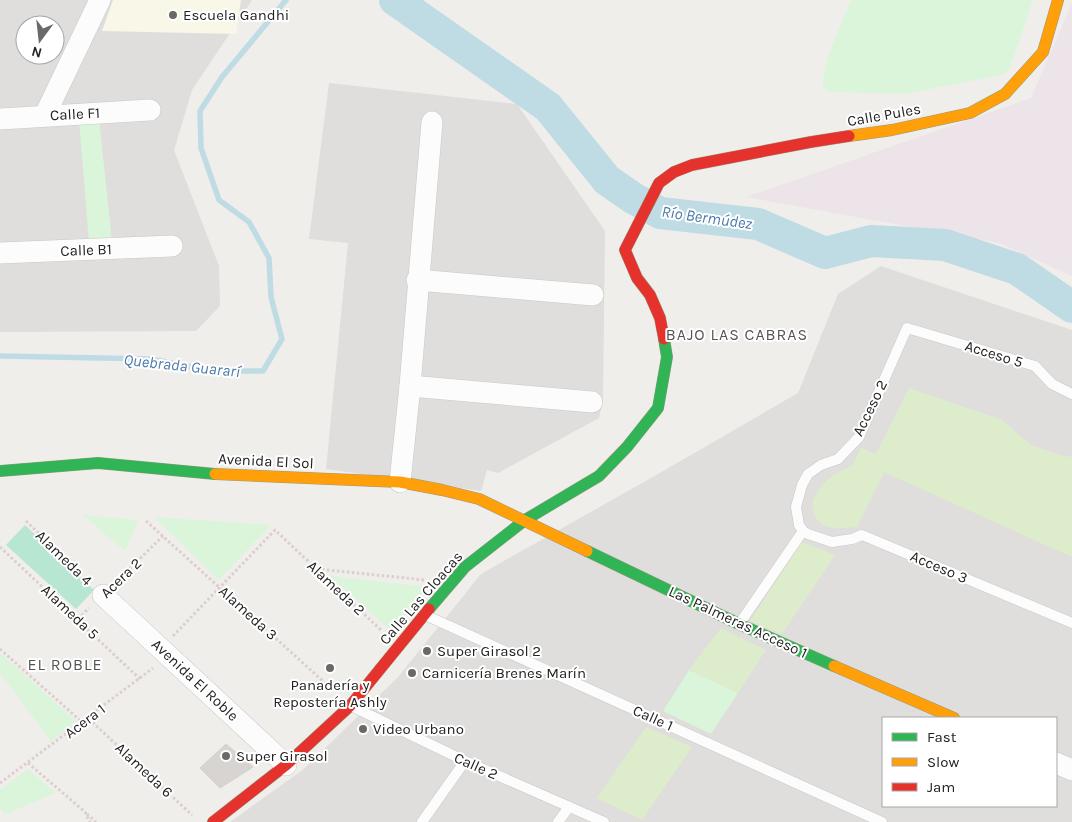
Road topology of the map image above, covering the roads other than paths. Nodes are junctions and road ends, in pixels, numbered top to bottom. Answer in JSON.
{"nodes":[{"id":1,"x":100,"y":0,"type":"edge"},
{"id":2,"x":1058,"y":0,"type":"edge"},
{"id":3,"x":150,"y":110,"type":"dead end"},
{"id":4,"x":45,"y":115,"type":"junction"},
{"id":5,"x":0,"y":119,"type":"edge"},
{"id":6,"x":432,"y":122,"type":"dead end"},
{"id":7,"x":172,"y":246,"type":"dead end"},
{"id":8,"x":0,"y":253,"type":"edge"},
{"id":9,"x":631,"y":265,"type":"joint"},
{"id":10,"x":417,"y":280,"type":"junction"},
{"id":11,"x":593,"y":295,"type":"dead end"},
{"id":12,"x":907,"y":328,"type":"joint"},
{"id":13,"x":410,"y":386,"type":"junction"},
{"id":14,"x":1072,"y":394,"type":"edge"},
{"id":15,"x":592,"y":402,"type":"dead end"},
{"id":16,"x":0,"y":471,"type":"edge"},
{"id":17,"x":400,"y":482,"type":"junction"},
{"id":18,"x":525,"y":520,"type":"junction"},
{"id":19,"x":803,"y":531,"type":"junction"},
{"id":20,"x":103,"y":595,"type":"road end"},
{"id":21,"x":424,"y":615,"type":"junction"},
{"id":22,"x":1072,"y":623,"type":"edge"},
{"id":23,"x":739,"y":624,"type":"junction"},
{"id":24,"x":350,"y":706,"type":"junction"},
{"id":25,"x":952,"y":717,"type":"edge"},
{"id":26,"x":465,"y":761,"type":"junction"},
{"id":27,"x":1057,"y":763,"type":"edge"},
{"id":28,"x":286,"y":765,"type":"junction"},
{"id":29,"x":1072,"y":770,"type":"edge"},
{"id":30,"x":569,"y":807,"type":"junction"},
{"id":31,"x":214,"y":822,"type":"edge"},
{"id":32,"x":422,"y":822,"type":"edge"},
{"id":33,"x":558,"y":822,"type":"edge"},
{"id":34,"x":604,"y":822,"type":"edge"},
{"id":35,"x":882,"y":822,"type":"edge"}],
"edges":[{"from":1,"to":4,"type":"street"},
{"from":2,"to":9,"type":"street","name":"Calle Pules"},
{"from":3,"to":4,"type":"street","name":"Calle F1"},
{"from":4,"to":5,"type":"street","name":"Calle F1"},
{"from":6,"to":10,"type":"street"},
{"from":7,"to":8,"type":"street","name":"Calle B1"},
{"from":9,"to":18,"type":"street","name":"Calle Las Cloacas"},
{"from":10,"to":11,"type":"street"},
{"from":10,"to":13,"type":"street"},
{"from":12,"to":14,"type":"lane","name":"Acceso 5"},
{"from":12,"to":19,"type":"lane","name":"Acceso 2"},
{"from":13,"to":15,"type":"street"},
{"from":13,"to":17,"type":"street"},
{"from":16,"to":17,"type":"street","name":"Avenida El Sol"},
{"from":17,"to":18,"type":"street","name":"Avenida El Sol"},
{"from":18,"to":21,"type":"street","name":"Calle Las Cloacas"},
{"from":18,"to":23,"type":"street","name":"Las Palmeras Acceso 1"},
{"from":19,"to":22,"type":"lane","name":"Acceso 3"},
{"from":19,"to":23,"type":"lane"},
{"from":20,"to":28,"type":"street","name":"Avenida El Roble"},
{"from":21,"to":24,"type":"street","name":"Calle Las Cloacas"},
{"from":21,"to":35,"type":"lane","name":"Calle 1"},
{"from":23,"to":25,"type":"street","name":"Las Palmeras Acceso 1"},
{"from":24,"to":26,"type":"lane","name":"Calle 2"},
{"from":24,"to":28,"type":"street","name":"Calle Las Cloacas"},
{"from":26,"to":30,"type":"lane","name":"Calle 2"},
{"from":26,"to":32,"type":"lane"},
{"from":27,"to":29,"type":"street"},
{"from":28,"to":31,"type":"street","name":"Calle Las Cloacas"},
{"from":30,"to":33,"type":"lane"},
{"from":30,"to":34,"type":"lane","name":"Calle 2"}]}
